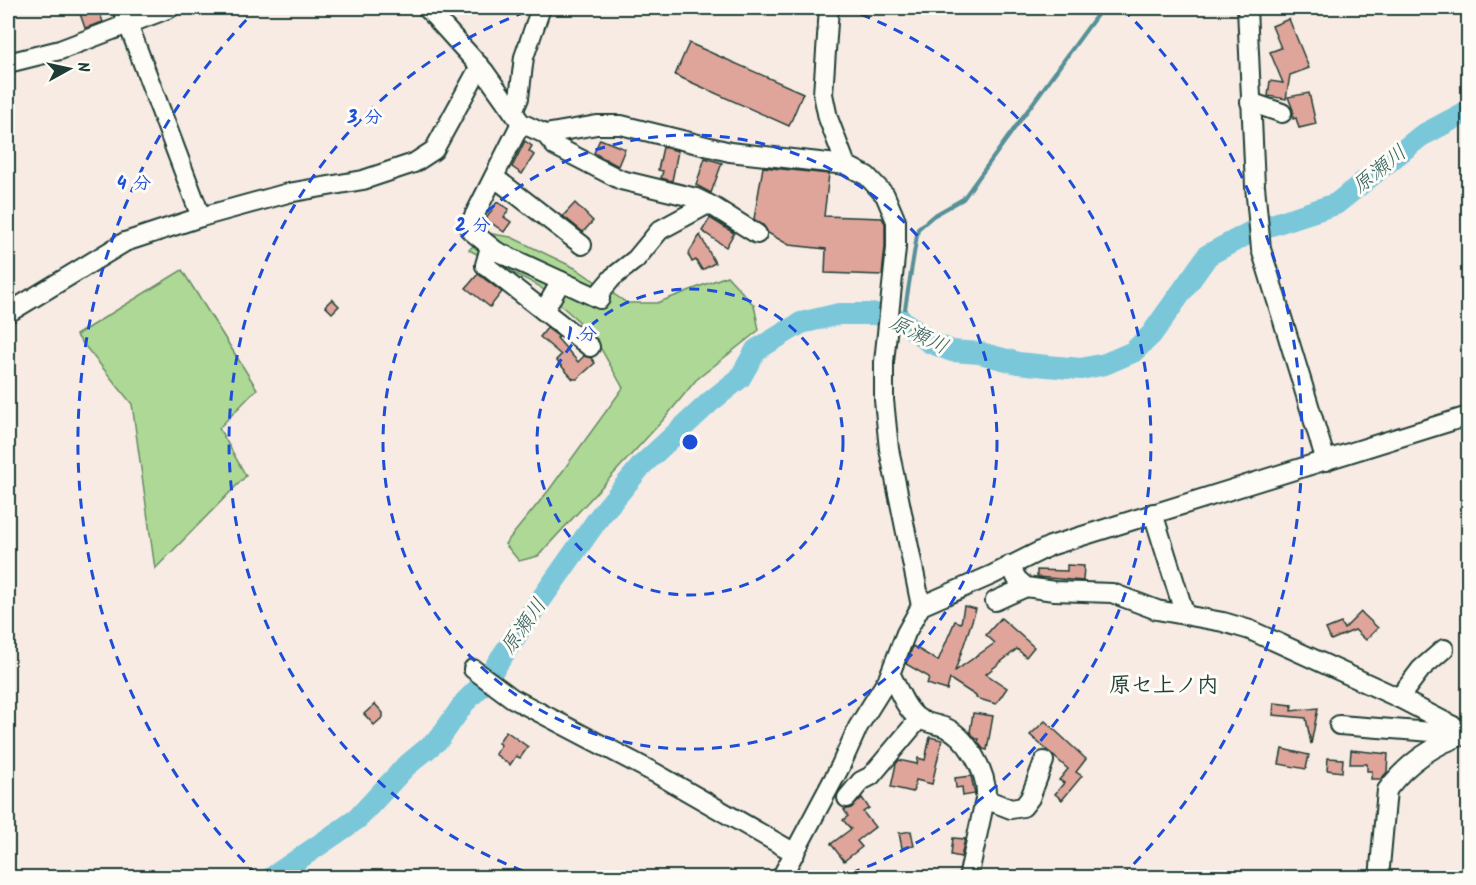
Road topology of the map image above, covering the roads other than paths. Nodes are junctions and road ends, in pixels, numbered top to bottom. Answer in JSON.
{"nodes":[{"id":1,"x":170,"y":8,"type":"edge"},
{"id":2,"x":427,"y":8,"type":"edge"},
{"id":3,"x":541,"y":8,"type":"edge"},
{"id":4,"x":830,"y":8,"type":"edge"},
{"id":5,"x":1247,"y":8,"type":"edge"},
{"id":6,"x":125,"y":16,"type":"edge"},
{"id":7,"x":8,"y":63,"type":"edge"},
{"id":8,"x":480,"y":66,"type":"junction"},
{"id":9,"x":1250,"y":102,"type":"junction"},
{"id":10,"x":1282,"y":113,"type":"dead end"},
{"id":11,"x":517,"y":117,"type":"junction"},
{"id":12,"x":545,"y":134,"type":"junction"},
{"id":13,"x":846,"y":165,"type":"junction"},
{"id":14,"x":494,"y":177,"type":"junction"},
{"id":15,"x":708,"y":204,"type":"junction"},
{"id":16,"x":201,"y":217,"type":"junction"},
{"id":17,"x":757,"y":234,"type":"dead end"},
{"id":18,"x":582,"y":244,"type":"dead end"},
{"id":19,"x":490,"y":247,"type":"junction"},
{"id":20,"x":561,"y":281,"type":"junction"},
{"id":21,"x":544,"y":311,"type":"junction"},
{"id":22,"x":8,"y":313,"type":"edge"},
{"id":23,"x":590,"y":347,"type":"dead end"},
{"id":24,"x":1468,"y":416,"type":"edge"},
{"id":25,"x":1326,"y":461,"type":"junction"},
{"id":26,"x":1153,"y":513,"type":"junction"},
{"id":27,"x":1010,"y":565,"type":"junction"},
{"id":28,"x":1026,"y":587,"type":"junction"},
{"id":29,"x":995,"y":601,"type":"dead end"},
{"id":30,"x":921,"y":606,"type":"junction"},
{"id":31,"x":1185,"y":615,"type":"junction"},
{"id":32,"x":1444,"y":649,"type":"dead end"},
{"id":33,"x":473,"y":669,"type":"dead end"},
{"id":34,"x":891,"y":675,"type":"junction"},
{"id":35,"x":1399,"y":698,"type":"junction"},
{"id":36,"x":919,"y":719,"type":"junction"},
{"id":37,"x":1339,"y":725,"type":"dead end"},
{"id":38,"x":1463,"y":730,"type":"edge"},
{"id":39,"x":1044,"y":762,"type":"dead end"},
{"id":40,"x":840,"y":767,"type":"junction"},
{"id":41,"x":861,"y":781,"type":"junction"},
{"id":42,"x":847,"y":798,"type":"dead end"},
{"id":43,"x":985,"y":799,"type":"junction"},
{"id":44,"x":795,"y":853,"type":"junction"},
{"id":45,"x":781,"y":878,"type":"edge"},
{"id":46,"x":968,"y":878,"type":"edge"},
{"id":47,"x":1379,"y":878,"type":"edge"}],
"edges":[{"from":1,"to":6,"type":"street"},
{"from":2,"to":8,"type":"street"},
{"from":3,"to":11,"type":"street"},
{"from":4,"to":13,"type":"street"},
{"from":5,"to":9,"type":"street"},
{"from":6,"to":7,"type":"street"},
{"from":6,"to":16,"type":"street"},
{"from":8,"to":11,"type":"street"},
{"from":8,"to":16,"type":"street"},
{"from":9,"to":10,"type":"street"},
{"from":9,"to":25,"type":"street"},
{"from":11,"to":12,"type":"street"},
{"from":11,"to":14,"type":"street"},
{"from":12,"to":13,"type":"street"},
{"from":12,"to":15,"type":"street"},
{"from":13,"to":30,"type":"street"},
{"from":14,"to":18,"type":"street"},
{"from":14,"to":19,"type":"street"},
{"from":15,"to":17,"type":"street"},
{"from":15,"to":20,"type":"street"},
{"from":16,"to":22,"type":"street"},
{"from":19,"to":20,"type":"street"},
{"from":19,"to":21,"type":"street"},
{"from":20,"to":21,"type":"street"},
{"from":21,"to":23,"type":"street"},
{"from":24,"to":25,"type":"street"},
{"from":25,"to":26,"type":"street"},
{"from":26,"to":27,"type":"street"},
{"from":26,"to":31,"type":"street"},
{"from":27,"to":28,"type":"street"},
{"from":27,"to":30,"type":"street"},
{"from":28,"to":29,"type":"street"},
{"from":28,"to":31,"type":"street"},
{"from":30,"to":34,"type":"street"},
{"from":31,"to":35,"type":"street"},
{"from":32,"to":35,"type":"street"},
{"from":33,"to":44,"type":"street"},
{"from":34,"to":36,"type":"street"},
{"from":34,"to":40,"type":"street"},
{"from":35,"to":38,"type":"street"},
{"from":36,"to":41,"type":"street"},
{"from":36,"to":43,"type":"street"},
{"from":37,"to":38,"type":"street"},
{"from":38,"to":47,"type":"street"},
{"from":39,"to":43,"type":"street"},
{"from":40,"to":41,"type":"street"},
{"from":40,"to":44,"type":"street"},
{"from":41,"to":42,"type":"street"},
{"from":43,"to":46,"type":"street"},
{"from":44,"to":45,"type":"street"}]}
